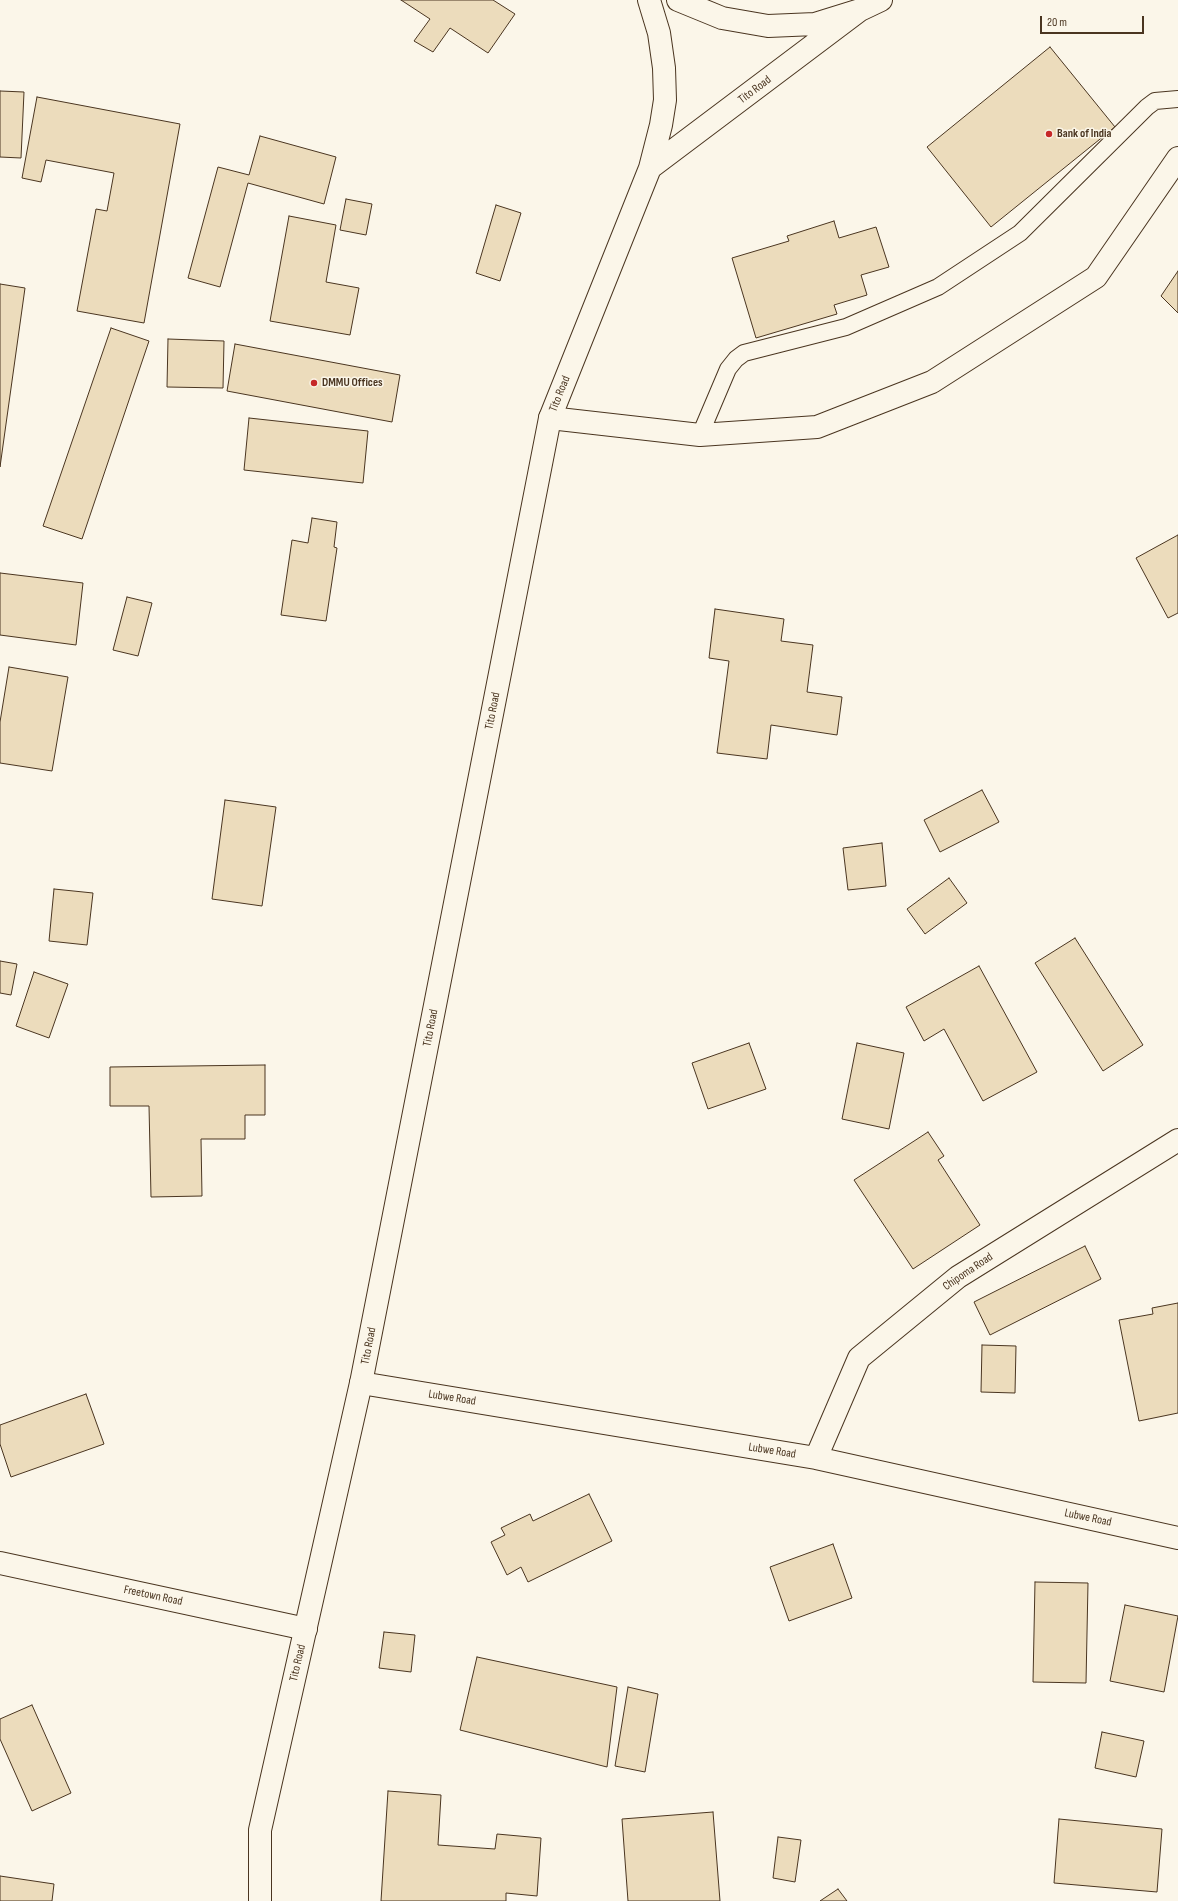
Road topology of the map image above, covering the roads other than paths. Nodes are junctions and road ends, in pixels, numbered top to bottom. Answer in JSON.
{"nodes":[{"id":1,"x":649,"y":0,"type":"edge"},
{"id":2,"x":678,"y":0,"type":"edge"},
{"id":3,"x":881,"y":0,"type":"edge"},
{"id":4,"x":860,"y":10,"type":"junction"},
{"id":5,"x":1178,"y":99,"type":"edge"},
{"id":6,"x":1178,"y":158,"type":"edge"},
{"id":7,"x":650,"y":168,"type":"junction"},
{"id":8,"x":550,"y":418,"type":"junction"},
{"id":9,"x":700,"y":435,"type":"junction"},
{"id":10,"x":1178,"y":1140,"type":"edge"},
{"id":11,"x":361,"y":1382,"type":"junction"},
{"id":12,"x":816,"y":1458,"type":"junction"},
{"id":13,"x":1178,"y":1538,"type":"edge"},
{"id":14,"x":0,"y":1563,"type":"edge"},
{"id":15,"x":306,"y":1629,"type":"junction"},
{"id":16,"x":260,"y":1901,"type":"edge"}],
"edges":[{"from":1,"to":7,"type":"main road","name":"Tito Road"},
{"from":2,"to":4,"type":"main road"},
{"from":3,"to":4,"type":"main road"},
{"from":4,"to":7,"type":"main road","name":"Tito Road"},
{"from":5,"to":9,"type":"lane"},
{"from":6,"to":9,"type":"main road"},
{"from":7,"to":8,"type":"main road","name":"Tito Road"},
{"from":8,"to":9,"type":"main road"},
{"from":8,"to":11,"type":"main road","name":"Tito Road"},
{"from":10,"to":12,"type":"main road","name":"Chipoma Road"},
{"from":11,"to":12,"type":"main road","name":"Lubwe Road"},
{"from":11,"to":15,"type":"main road","name":"Tito Road"},
{"from":12,"to":13,"type":"main road","name":"Lubwe Road"},
{"from":14,"to":15,"type":"main road","name":"Freetown Road"},
{"from":15,"to":16,"type":"main road","name":"Tito Road"}]}
